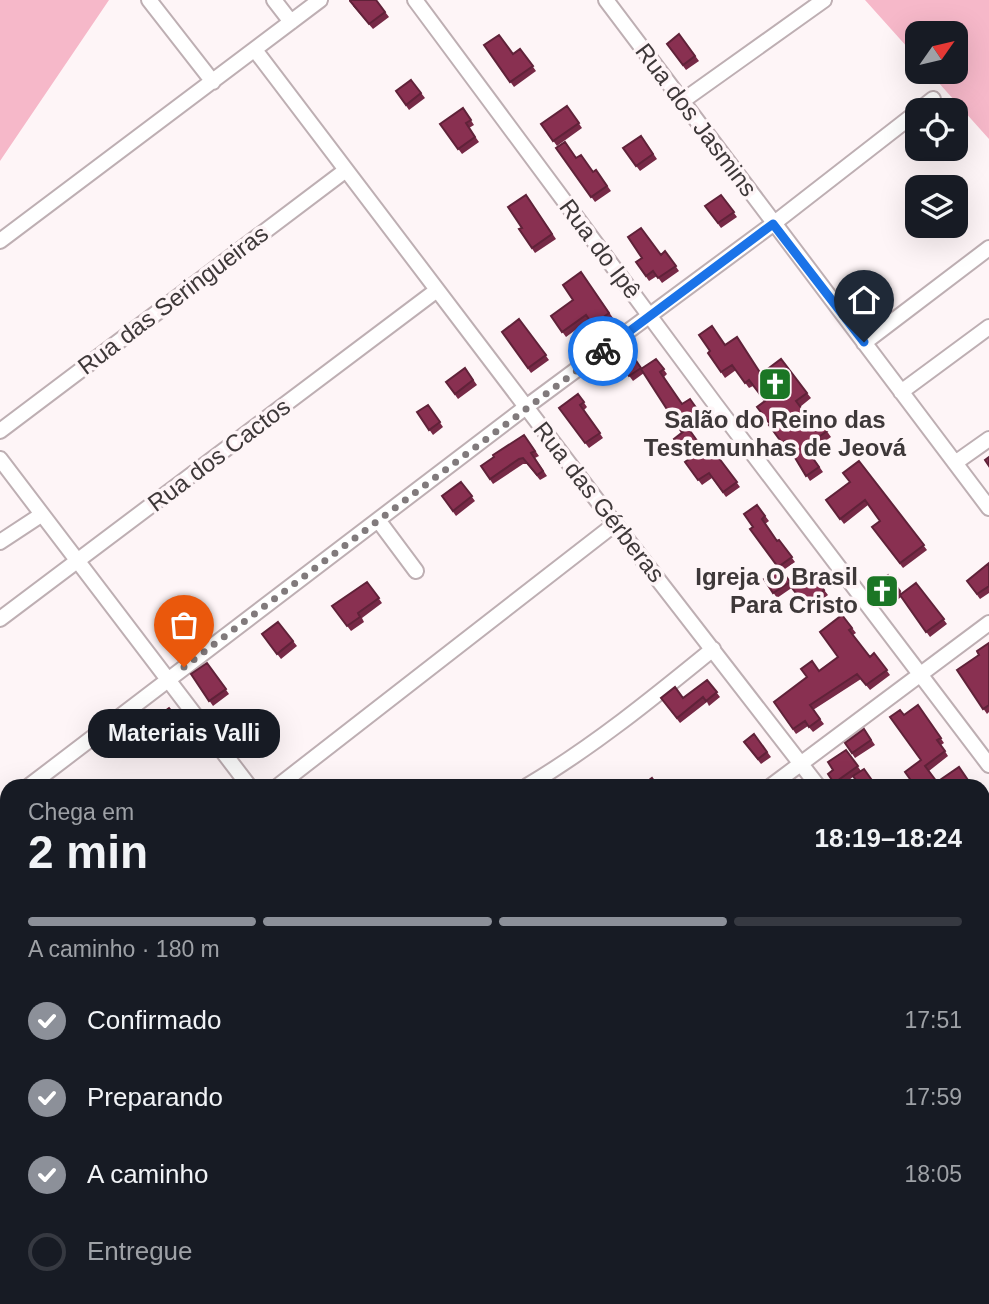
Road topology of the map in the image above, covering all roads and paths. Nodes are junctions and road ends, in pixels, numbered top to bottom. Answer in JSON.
{"nodes":[{"id":1,"x":149,"y":0,"type":"edge"},
{"id":2,"x":274,"y":0,"type":"edge"},
{"id":3,"x":320,"y":0,"type":"edge"},
{"id":4,"x":415,"y":0,"type":"edge"},
{"id":5,"x":606,"y":0,"type":"edge"},
{"id":6,"x":824,"y":0,"type":"edge"},
{"id":7,"x":291,"y":22,"type":"junction"},
{"id":8,"x":255,"y":50,"type":"junction"},
{"id":9,"x":213,"y":82,"type":"junction"},
{"id":10,"x":681,"y":102,"type":"junction"},
{"id":11,"x":905,"y":121,"type":"edge"},
{"id":12,"x":346,"y":170,"type":"junction"},
{"id":13,"x":773,"y":224,"type":"junction"},
{"id":14,"x":0,"y":241,"type":"edge"},
{"id":15,"x":989,"y":248,"type":"edge"},
{"id":16,"x":437,"y":290,"type":"junction"},
{"id":17,"x":651,"y":316,"type":"junction"},
{"id":18,"x":989,"y":327,"type":"edge"},
{"id":19,"x":864,"y":342,"type":"junction"},
{"id":20,"x":901,"y":392,"type":"junction"},
{"id":21,"x":526,"y":407,"type":"junction"},
{"id":22,"x":0,"y":430,"type":"edge"},
{"id":23,"x":989,"y":439,"type":"edge"},
{"id":24,"x":0,"y":459,"type":"edge"},
{"id":25,"x":955,"y":463,"type":"junction"},
{"id":26,"x":989,"y":508,"type":"edge"},
{"id":27,"x":41,"y":515,"type":"junction"},
{"id":28,"x":378,"y":520,"type":"junction"},
{"id":29,"x":615,"y":524,"type":"junction"},
{"id":30,"x":0,"y":542,"type":"edge"},
{"id":31,"x":77,"y":562,"type":"junction"},
{"id":32,"x":416,"y":571,"type":"dead end"},
{"id":33,"x":0,"y":620,"type":"edge"},
{"id":34,"x":989,"y":623,"type":"edge"},
{"id":35,"x":713,"y":649,"type":"junction"},
{"id":36,"x":919,"y":673,"type":"junction"},
{"id":37,"x":168,"y":680,"type":"junction"},
{"id":38,"x":800,"y":762,"type":"junction"},
{"id":39,"x":989,"y":765,"type":"edge"},
{"id":40,"x":38,"y":779,"type":"edge"},
{"id":41,"x":244,"y":779,"type":"edge"},
{"id":42,"x":287,"y":779,"type":"edge"},
{"id":43,"x":539,"y":779,"type":"edge"},
{"id":44,"x":779,"y":779,"type":"edge"},
{"id":45,"x":813,"y":779,"type":"edge"}],
"edges":[{"from":1,"to":9,"type":"street"},
{"from":2,"to":7,"type":"street"},
{"from":3,"to":7,"type":"street"},
{"from":4,"to":17,"type":"street","name":"Rua do Ipê"},
{"from":5,"to":10,"type":"street","name":"Rua dos Jasmins"},
{"from":6,"to":10,"type":"street"},
{"from":7,"to":8,"type":"street"},
{"from":8,"to":9,"type":"street"},
{"from":8,"to":12,"type":"street","name":"Rua das Gérberas"},
{"from":9,"to":14,"type":"street"},
{"from":10,"to":13,"type":"street","name":"Rua dos Jasmins"},
{"from":11,"to":13,"type":"street"},
{"from":12,"to":16,"type":"street","name":"Rua das Gérberas"},
{"from":12,"to":22,"type":"street","name":"Rua das Seringueiras"},
{"from":13,"to":17,"type":"street"},
{"from":13,"to":19,"type":"street","name":"Rua dos Jasmins"},
{"from":15,"to":19,"type":"street"},
{"from":16,"to":21,"type":"street","name":"Rua das Gérberas"},
{"from":16,"to":31,"type":"street","name":"Rua dos Cactos"},
{"from":17,"to":21,"type":"street"},
{"from":17,"to":36,"type":"street","name":"Rua do Ipê"},
{"from":18,"to":20,"type":"street"},
{"from":19,"to":20,"type":"street","name":"Rua dos Jasmins"},
{"from":20,"to":25,"type":"street","name":"Rua dos Jasmins"},
{"from":21,"to":28,"type":"street"},
{"from":21,"to":29,"type":"street","name":"Rua das Gérberas"},
{"from":23,"to":25,"type":"street"},
{"from":24,"to":27,"type":"street"},
{"from":25,"to":26,"type":"street","name":"Rua dos Jasmins"},
{"from":27,"to":30,"type":"street"},
{"from":27,"to":31,"type":"street"},
{"from":28,"to":32,"type":"street"},
{"from":28,"to":37,"type":"street"},
{"from":29,"to":35,"type":"street","name":"Rua das Gérberas"},
{"from":29,"to":42,"type":"street"},
{"from":31,"to":33,"type":"street","name":"Rua dos Cactos"},
{"from":31,"to":37,"type":"street"},
{"from":34,"to":36,"type":"street"},
{"from":35,"to":38,"type":"street","name":"Rua das Gérberas"},
{"from":35,"to":43,"type":"street"},
{"from":36,"to":38,"type":"street"},
{"from":36,"to":39,"type":"street","name":"Rua do Ipê"},
{"from":37,"to":40,"type":"street"},
{"from":37,"to":41,"type":"street"},
{"from":38,"to":44,"type":"street"},
{"from":38,"to":45,"type":"street","name":"Rua das Gérberas"}]}
